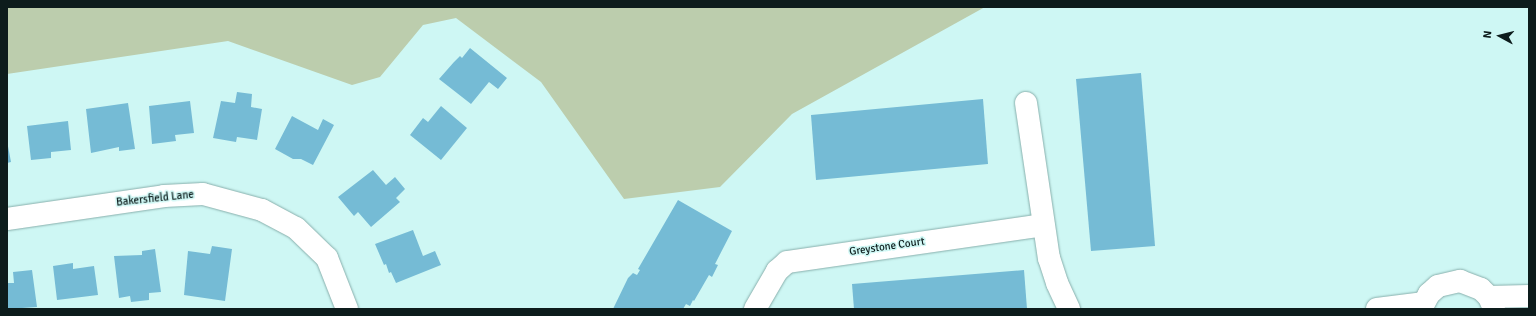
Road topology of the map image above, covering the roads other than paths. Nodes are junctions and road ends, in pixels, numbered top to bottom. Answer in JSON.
{"nodes":[{"id":1,"x":1026,"y":103,"type":"dead end"},
{"id":2,"x":7,"y":218,"type":"edge"},
{"id":3,"x":1043,"y":225,"type":"junction"},
{"id":4,"x":1529,"y":296,"type":"edge"},
{"id":5,"x":1492,"y":303,"type":"edge"},
{"id":6,"x":1422,"y":306,"type":"edge"},
{"id":7,"x":347,"y":309,"type":"edge"},
{"id":8,"x":754,"y":309,"type":"edge"},
{"id":9,"x":1069,"y":309,"type":"edge"},
{"id":10,"x":1377,"y":309,"type":"edge"}],
"edges":[{"from":1,"to":3,"type":"street"},
{"from":2,"to":7,"type":"street","name":"Bakersfield Lane"},
{"from":3,"to":8,"type":"street","name":"Greystone Court"},
{"from":3,"to":9,"type":"street"},
{"from":4,"to":5,"type":"street"},
{"from":5,"to":6,"type":"street"},
{"from":6,"to":10,"type":"street"}]}
